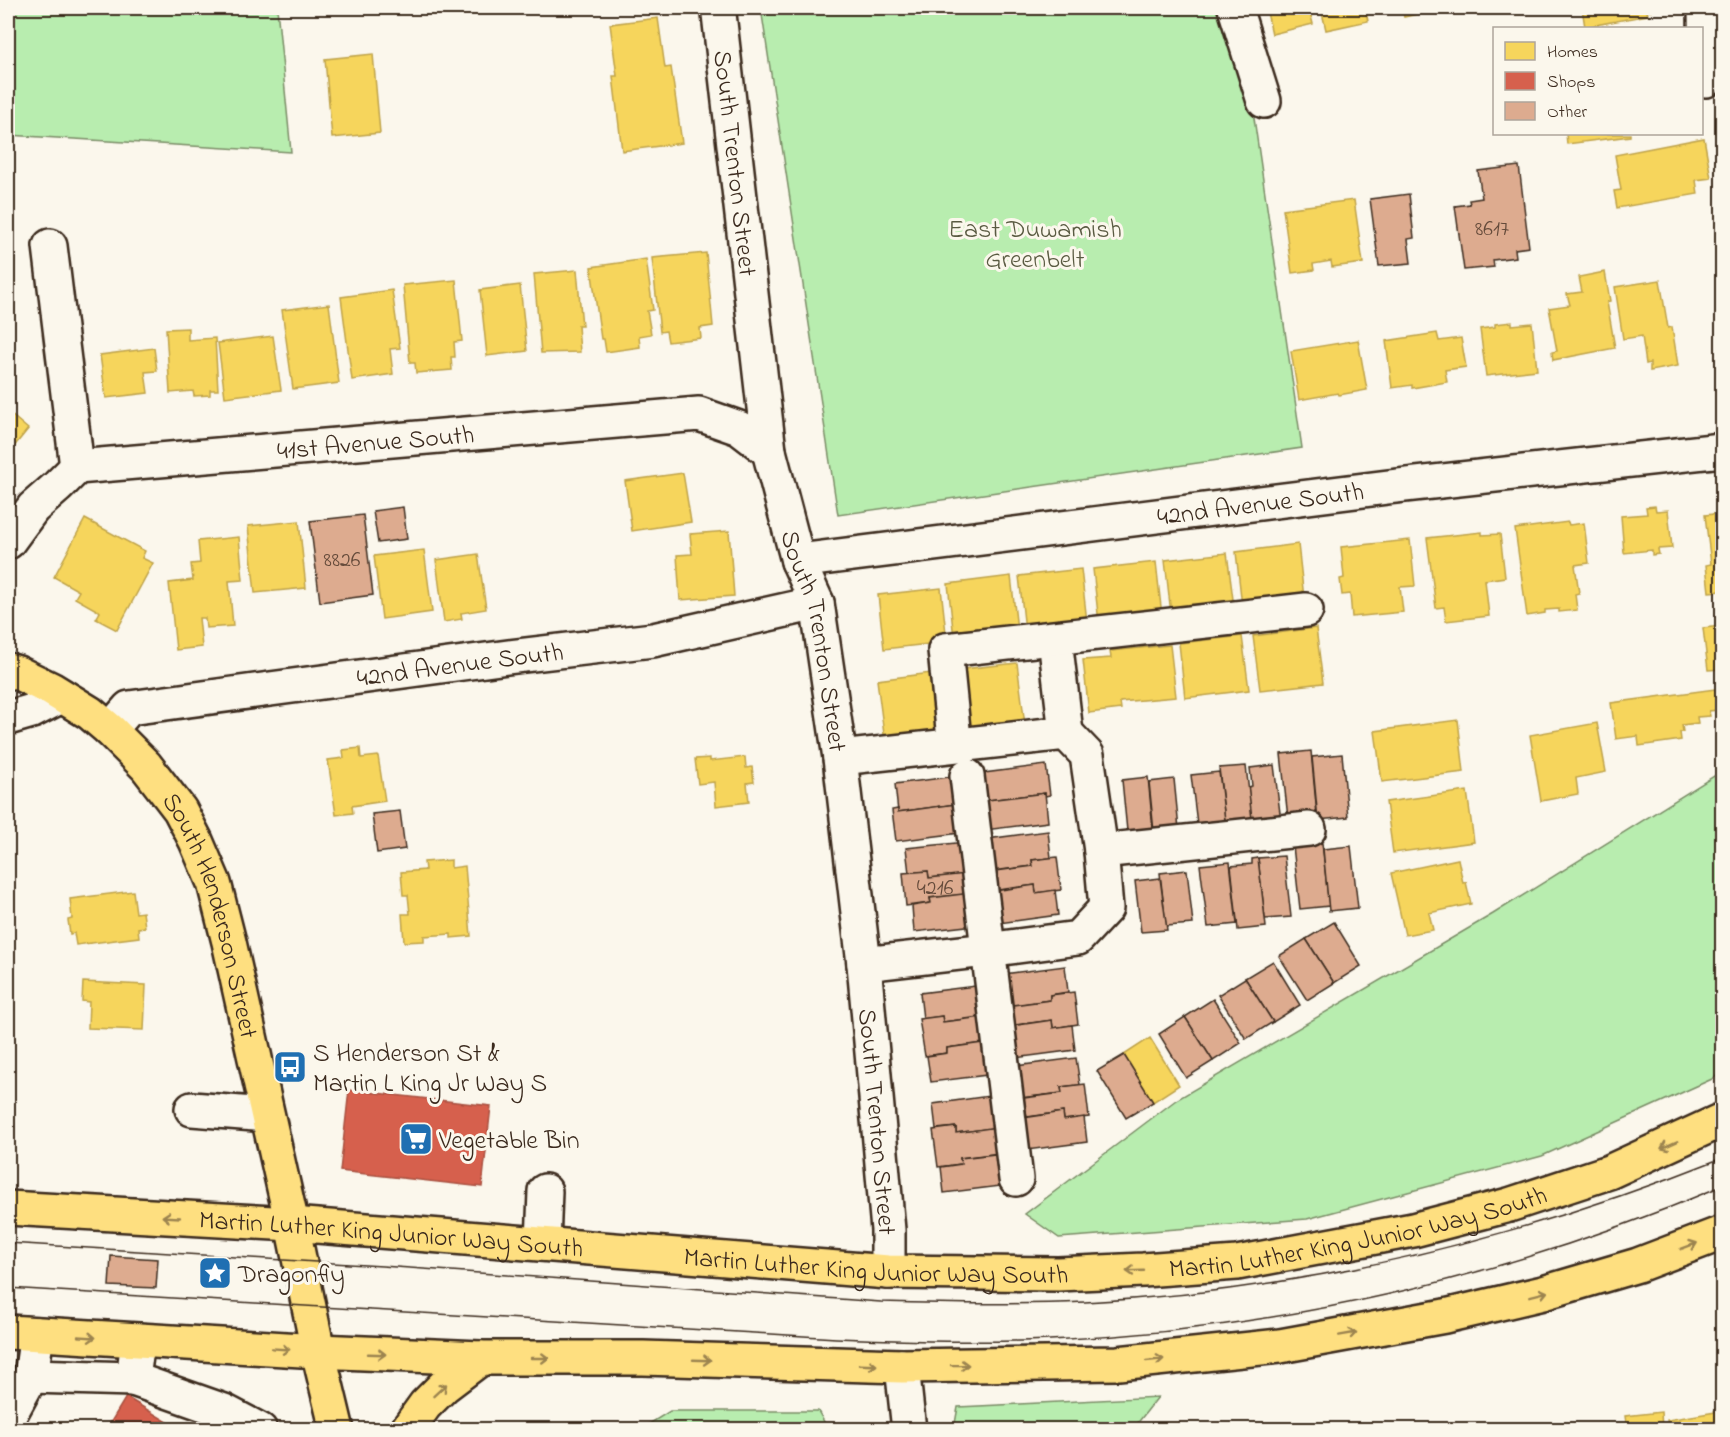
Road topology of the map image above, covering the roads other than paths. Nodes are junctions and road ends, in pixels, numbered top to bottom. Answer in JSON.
{"nodes":[{"id":1,"x":1235,"y":8,"type":"edge"},
{"id":2,"x":1705,"y":8,"type":"edge"},
{"id":3,"x":719,"y":14,"type":"dead end"},
{"id":4,"x":1706,"y":80,"type":"dead end"},
{"id":5,"x":1264,"y":101,"type":"dead end"},
{"id":6,"x":50,"y":246,"type":"dead end"},
{"id":7,"x":1722,"y":450,"type":"edge"},
{"id":8,"x":769,"y":451,"type":"junction"},
{"id":9,"x":76,"y":466,"type":"junction"},
{"id":10,"x":8,"y":542,"type":"edge"},
{"id":11,"x":798,"y":561,"type":"junction"},
{"id":12,"x":817,"y":603,"type":"junction"},
{"id":13,"x":1306,"y":610,"type":"dead end"},
{"id":14,"x":1055,"y":639,"type":"junction"},
{"id":15,"x":8,"y":670,"type":"edge"},
{"id":16,"x":61,"y":696,"type":"junction"},
{"id":17,"x":8,"y":718,"type":"edge"},
{"id":18,"x":100,"y":722,"type":"junction"},
{"id":19,"x":953,"y":729,"type":"dead end"},
{"id":20,"x":1066,"y":733,"type":"junction"},
{"id":21,"x":840,"y":758,"type":"junction"},
{"id":22,"x":967,"y":776,"type":"dead end"},
{"id":23,"x":1309,"y":829,"type":"dead end"},
{"id":24,"x":1101,"y":851,"type":"junction"},
{"id":25,"x":987,"y":950,"type":"junction"},
{"id":26,"x":864,"y":964,"type":"junction"},
{"id":27,"x":192,"y":1109,"type":"dead end"},
{"id":28,"x":267,"y":1115,"type":"junction"},
{"id":29,"x":1722,"y":1120,"type":"edge"},
{"id":30,"x":1016,"y":1179,"type":"dead end"},
{"id":31,"x":545,"y":1191,"type":"dead end"},
{"id":32,"x":8,"y":1208,"type":"edge"},
{"id":33,"x":292,"y":1224,"type":"junction"},
{"id":34,"x":1722,"y":1233,"type":"edge"},
{"id":35,"x":543,"y":1244,"type":"junction"},
{"id":36,"x":888,"y":1272,"type":"junction"},
{"id":37,"x":22,"y":1333,"type":"edge"},
{"id":38,"x":138,"y":1340,"type":"junction"},
{"id":39,"x":318,"y":1351,"type":"junction"},
{"id":40,"x":481,"y":1358,"type":"junction"},
{"id":41,"x":902,"y":1366,"type":"junction"},
{"id":42,"x":31,"y":1376,"type":"junction"},
{"id":43,"x":133,"y":1379,"type":"junction"},
{"id":44,"x":8,"y":1418,"type":"edge"},
{"id":45,"x":260,"y":1430,"type":"edge"},
{"id":46,"x":337,"y":1430,"type":"edge"},
{"id":47,"x":407,"y":1430,"type":"edge"},
{"id":48,"x":909,"y":1430,"type":"edge"}],
"edges":[{"from":1,"to":5,"type":"street"},
{"from":2,"to":4,"type":"street"},
{"from":3,"to":8,"type":"street","name":"South Trenton Street"},
{"from":6,"to":9,"type":"street"},
{"from":7,"to":11,"type":"street","name":"42nd Avenue South"},
{"from":8,"to":9,"type":"street","name":"41st Avenue South"},
{"from":8,"to":11,"type":"street","name":"South Trenton Street"},
{"from":9,"to":10,"type":"street"},
{"from":11,"to":12,"type":"street","name":"South Trenton Street"},
{"from":12,"to":18,"type":"street","name":"42nd Avenue South"},
{"from":12,"to":21,"type":"street","name":"South Trenton Street"},
{"from":13,"to":14,"type":"street"},
{"from":14,"to":19,"type":"street"},
{"from":14,"to":20,"type":"street"},
{"from":15,"to":16,"type":"main road","name":"South Henderson Street"},
{"from":16,"to":17,"type":"street"},
{"from":16,"to":18,"type":"main road","name":"South Henderson Street"},
{"from":18,"to":28,"type":"main road","name":"South Henderson Street"},
{"from":20,"to":21,"type":"street"},
{"from":20,"to":24,"type":"street"},
{"from":21,"to":26,"type":"street","name":"South Trenton Street"},
{"from":22,"to":25,"type":"street"},
{"from":23,"to":24,"type":"street"},
{"from":24,"to":25,"type":"street"},
{"from":25,"to":26,"type":"street"},
{"from":25,"to":30,"type":"street"},
{"from":26,"to":36,"type":"street","name":"South Trenton Street"},
{"from":27,"to":28,"type":"street"},
{"from":28,"to":33,"type":"main road","name":"South Henderson Street"},
{"from":29,"to":36,"type":"main road","name":"Martin Luther King Junior Way South","one_way":true},
{"from":31,"to":35,"type":"street"},
{"from":33,"to":32,"type":"main road","name":"Martin Luther King Junior Way South","one_way":true},
{"from":33,"to":35,"type":"main road","name":"Martin Luther King Junior Way South"},
{"from":33,"to":39,"type":"main road","name":"South Henderson Street"},
{"from":41,"to":34,"type":"main road","one_way":true},
{"from":35,"to":36,"type":"main road","name":"Martin Luther King Junior Way South"},
{"from":37,"to":38,"type":"main road","one_way":true},
{"from":37,"to":42,"type":"street"},
{"from":38,"to":39,"type":"main road","one_way":true},
{"from":38,"to":43,"type":"street"},
{"from":39,"to":40,"type":"main road","one_way":true},
{"from":39,"to":46,"type":"main road","name":"South Henderson Street"},
{"from":40,"to":41,"type":"main road","one_way":true},
{"from":47,"to":40,"type":"main road","one_way":true},
{"from":41,"to":48,"type":"street"},
{"from":42,"to":43,"type":"street"},
{"from":42,"to":44,"type":"street"},
{"from":43,"to":45,"type":"street"}]}
